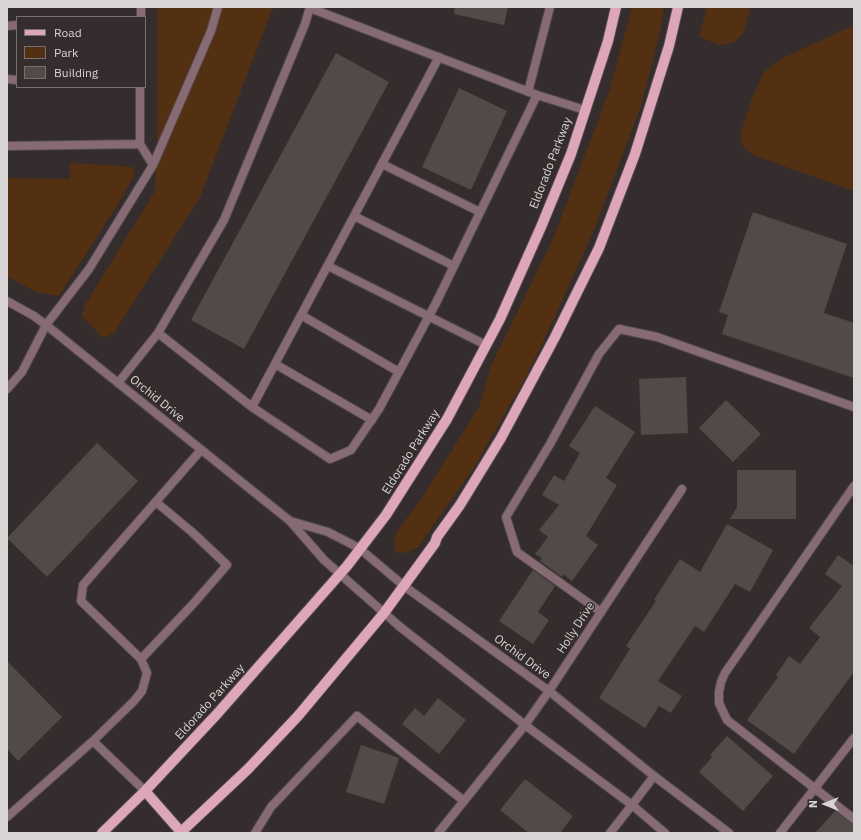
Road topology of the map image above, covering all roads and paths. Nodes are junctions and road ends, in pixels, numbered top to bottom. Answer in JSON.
{"nodes":[{"id":1,"x":218,"y":7,"type":"edge"},
{"id":2,"x":310,"y":7,"type":"edge"},
{"id":3,"x":550,"y":7,"type":"edge"},
{"id":4,"x":616,"y":7,"type":"edge"},
{"id":5,"x":678,"y":7,"type":"edge"},
{"id":6,"x":439,"y":57,"type":"junction"},
{"id":7,"x":140,"y":88,"type":"edge"},
{"id":8,"x":528,"y":92,"type":"junction"},
{"id":9,"x":537,"y":95,"type":"junction"},
{"id":10,"x":585,"y":110,"type":"junction"},
{"id":11,"x":140,"y":144,"type":"junction"},
{"id":12,"x":7,"y":146,"type":"edge"},
{"id":13,"x":152,"y":164,"type":"junction"},
{"id":14,"x":382,"y":164,"type":"junction"},
{"id":15,"x":480,"y":212,"type":"junction"},
{"id":16,"x":354,"y":216,"type":"junction"},
{"id":17,"x":328,"y":266,"type":"junction"},
{"id":18,"x":454,"y":266,"type":"junction"},
{"id":19,"x":7,"y":301,"type":"edge"},
{"id":20,"x":301,"y":315,"type":"junction"},
{"id":21,"x":428,"y":317,"type":"junction"},
{"id":22,"x":46,"y":325,"type":"junction"},
{"id":23,"x":158,"y":333,"type":"junction"},
{"id":24,"x":486,"y":345,"type":"junction"},
{"id":25,"x":275,"y":364,"type":"junction"},
{"id":26,"x":399,"y":372,"type":"junction"},
{"id":27,"x":118,"y":383,"type":"junction"},
{"id":28,"x":7,"y":390,"type":"edge"},
{"id":29,"x":252,"y":407,"type":"junction"},
{"id":30,"x":854,"y":407,"type":"edge"},
{"id":31,"x":372,"y":420,"type":"junction"},
{"id":32,"x":201,"y":450,"type":"junction"},
{"id":33,"x":854,"y":486,"type":"edge"},
{"id":34,"x":682,"y":489,"type":"dead end"},
{"id":35,"x":156,"y":502,"type":"junction"},
{"id":36,"x":290,"y":521,"type":"junction"},
{"id":37,"x":359,"y":548,"type":"junction"},
{"id":38,"x":340,"y":574,"type":"junction"},
{"id":39,"x":404,"y":586,"type":"junction"},
{"id":40,"x":601,"y":612,"type":"junction"},
{"id":41,"x":384,"y":613,"type":"junction"},
{"id":42,"x":141,"y":659,"type":"junction"},
{"id":43,"x":549,"y":691,"type":"junction"},
{"id":44,"x":525,"y":725,"type":"junction"},
{"id":45,"x":854,"y":738,"type":"edge"},
{"id":46,"x":94,"y":741,"type":"junction"},
{"id":47,"x":654,"y":776,"type":"junction"},
{"id":48,"x":815,"y":788,"type":"junction"},
{"id":49,"x":145,"y":791,"type":"junction"},
{"id":50,"x":464,"y":802,"type":"junction"},
{"id":51,"x":632,"y":805,"type":"junction"},
{"id":52,"x":7,"y":817,"type":"edge"},
{"id":53,"x":854,"y":819,"type":"edge"},
{"id":54,"x":439,"y":832,"type":"dead end"},
{"id":55,"x":102,"y":833,"type":"edge"},
{"id":56,"x":181,"y":833,"type":"edge"},
{"id":57,"x":255,"y":833,"type":"edge"},
{"id":58,"x":610,"y":833,"type":"edge"},
{"id":59,"x":665,"y":833,"type":"edge"},
{"id":60,"x":729,"y":833,"type":"edge"},
{"id":61,"x":780,"y":833,"type":"edge"}],
"edges":[{"from":1,"to":13,"type":"street"},
{"from":2,"to":6,"type":"street"},
{"from":2,"to":23,"type":"street"},
{"from":3,"to":8,"type":"street"},
{"from":4,"to":10,"type":"main road","name":"Eldorado Parkway"},
{"from":5,"to":39,"type":"main road"},
{"from":6,"to":8,"type":"street"},
{"from":6,"to":14,"type":"street"},
{"from":7,"to":11,"type":"street"},
{"from":8,"to":9,"type":"street"},
{"from":9,"to":10,"type":"street"},
{"from":9,"to":15,"type":"street"},
{"from":10,"to":24,"type":"main road","name":"Eldorado Parkway"},
{"from":11,"to":12,"type":"street"},
{"from":11,"to":13,"type":"street"},
{"from":13,"to":22,"type":"street"},
{"from":14,"to":15,"type":"street"},
{"from":14,"to":16,"type":"street"},
{"from":15,"to":18,"type":"street"},
{"from":16,"to":17,"type":"street"},
{"from":16,"to":18,"type":"street"},
{"from":17,"to":20,"type":"street"},
{"from":17,"to":21,"type":"street"},
{"from":18,"to":21,"type":"street"},
{"from":19,"to":22,"type":"street","name":"Orchid Drive"},
{"from":20,"to":25,"type":"street"},
{"from":20,"to":26,"type":"street"},
{"from":21,"to":24,"type":"street"},
{"from":21,"to":26,"type":"street"},
{"from":22,"to":27,"type":"street","name":"Orchid Drive"},
{"from":22,"to":28,"type":"street"},
{"from":23,"to":27,"type":"street"},
{"from":23,"to":29,"type":"street"},
{"from":24,"to":37,"type":"main road","name":"Eldorado Parkway"},
{"from":25,"to":29,"type":"street"},
{"from":25,"to":31,"type":"street"},
{"from":26,"to":31,"type":"street"},
{"from":27,"to":32,"type":"street","name":"Orchid Drive"},
{"from":29,"to":31,"type":"street"},
{"from":30,"to":40,"type":"street"},
{"from":32,"to":35,"type":"street"},
{"from":32,"to":36,"type":"street","name":"Orchid Drive"},
{"from":33,"to":48,"type":"street"},
{"from":34,"to":40,"type":"street","name":"Holly Drive"},
{"from":35,"to":42,"type":"street"},
{"from":35,"to":42,"type":"street"},
{"from":36,"to":37,"type":"street","name":"Orchid Drive"},
{"from":36,"to":38,"type":"street","name":"Orchid Drive"},
{"from":37,"to":38,"type":"main road","name":"Eldorado Parkway"},
{"from":37,"to":39,"type":"street","name":"Orchid Drive"},
{"from":38,"to":41,"type":"street","name":"Orchid Drive"},
{"from":38,"to":49,"type":"main road","name":"Eldorado Parkway"},
{"from":39,"to":41,"type":"main road"},
{"from":39,"to":43,"type":"street","name":"Orchid Drive"},
{"from":40,"to":43,"type":"street","name":"Holly Drive"},
{"from":41,"to":44,"type":"street","name":"Orchid Drive"},
{"from":41,"to":56,"type":"main road"},
{"from":42,"to":46,"type":"street"},
{"from":43,"to":44,"type":"street","name":"Holly Drive"},
{"from":43,"to":47,"type":"street","name":"Orchid Drive"},
{"from":44,"to":50,"type":"street","name":"Holly Drive"},
{"from":44,"to":51,"type":"street","name":"Orchid Drive"},
{"from":45,"to":48,"type":"street"},
{"from":46,"to":49,"type":"street"},
{"from":46,"to":52,"type":"street"},
{"from":47,"to":51,"type":"street"},
{"from":47,"to":60,"type":"street","name":"Orchid Drive"},
{"from":48,"to":53,"type":"street"},
{"from":48,"to":61,"type":"street"},
{"from":49,"to":55,"type":"main road","name":"Eldorado Parkway"},
{"from":49,"to":56,"type":"main road"},
{"from":50,"to":54,"type":"street","name":"Holly Drive"},
{"from":50,"to":57,"type":"street"},
{"from":51,"to":58,"type":"street"},
{"from":51,"to":59,"type":"street","name":"Orchid Drive"}]}
